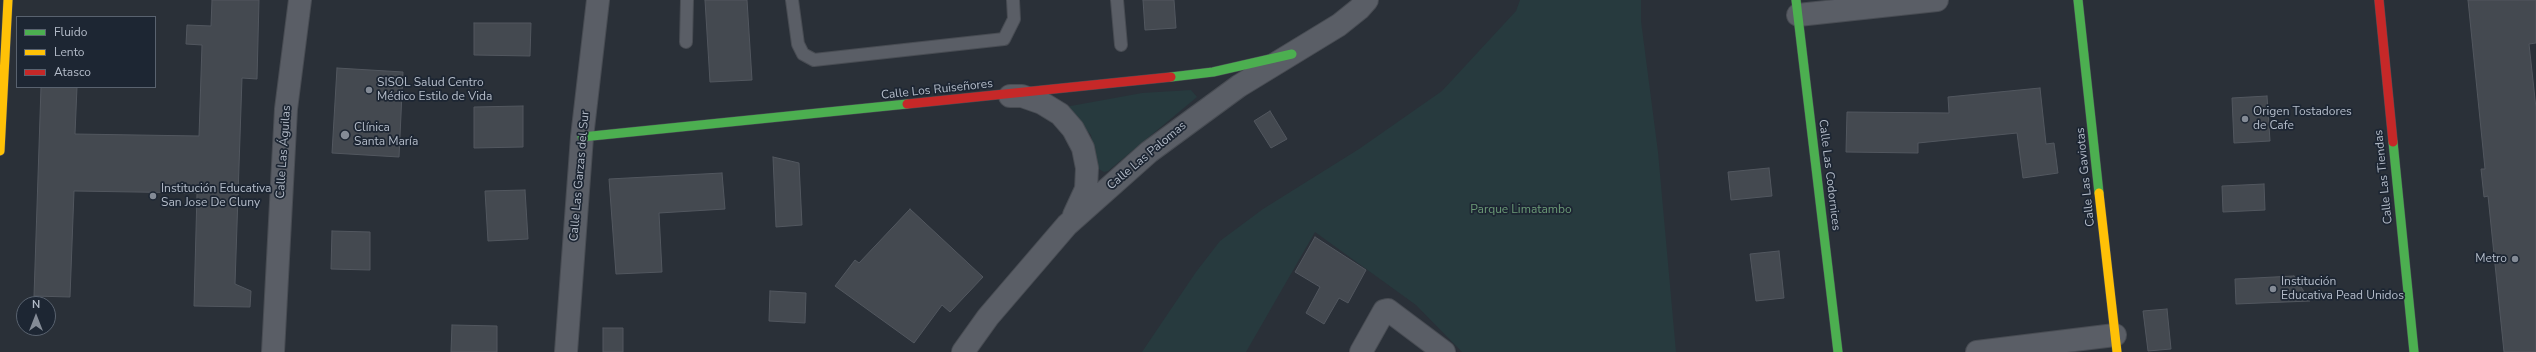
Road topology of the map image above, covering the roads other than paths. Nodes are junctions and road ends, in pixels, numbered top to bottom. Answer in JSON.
{"nodes":[{"id":1,"x":8,"y":0,"type":"edge"},
{"id":2,"x":300,"y":0,"type":"edge"},
{"id":3,"x":598,"y":0,"type":"edge"},
{"id":4,"x":687,"y":0,"type":"edge"},
{"id":5,"x":792,"y":0,"type":"edge"},
{"id":6,"x":1012,"y":0,"type":"edge"},
{"id":7,"x":1117,"y":0,"type":"edge"},
{"id":8,"x":1367,"y":0,"type":"edge"},
{"id":9,"x":1937,"y":0,"type":"edge"},
{"id":10,"x":2078,"y":0,"type":"edge"},
{"id":11,"x":2379,"y":0,"type":"edge"},
{"id":12,"x":1797,"y":7,"type":"edge"},
{"id":13,"x":686,"y":42,"type":"dead end"},
{"id":14,"x":1121,"y":45,"type":"dead end"},
{"id":15,"x":1292,"y":54,"type":"junction"},
{"id":16,"x":1001,"y":96,"type":"junction"},
{"id":17,"x":582,"y":137,"type":"junction"},
{"id":18,"x":0,"y":151,"type":"edge"},
{"id":19,"x":1067,"y":225,"type":"junction"},
{"id":20,"x":2116,"y":343,"type":"edge"},
{"id":21,"x":272,"y":352,"type":"edge"},
{"id":22,"x":566,"y":352,"type":"edge"},
{"id":23,"x":963,"y":352,"type":"edge"},
{"id":24,"x":1361,"y":352,"type":"edge"},
{"id":25,"x":1444,"y":352,"type":"edge"},
{"id":26,"x":1838,"y":352,"type":"edge"},
{"id":27,"x":1977,"y":352,"type":"edge"},
{"id":28,"x":2414,"y":352,"type":"edge"}],
"edges":[{"from":1,"to":18,"type":"street"},
{"from":2,"to":21,"type":"street","name":"Calle Las Águilas"},
{"from":3,"to":17,"type":"street","name":"Calle Las Garzas del Sur"},
{"from":4,"to":13,"type":"lane"},
{"from":5,"to":6,"type":"lane"},
{"from":7,"to":14,"type":"lane"},
{"from":8,"to":15,"type":"street","name":"Calle Las Palomas"},
{"from":9,"to":12,"type":"street"},
{"from":10,"to":20,"type":"street","name":"Calle Las Gaviotas"},
{"from":11,"to":28,"type":"street","name":"Calle Las Tiendas"},
{"from":12,"to":26,"type":"street","name":"Calle Las Codornices"},
{"from":15,"to":16,"type":"street","name":"Calle Los Ruiseñores"},
{"from":15,"to":19,"type":"street","name":"Calle Las Palomas"},
{"from":16,"to":17,"type":"street","name":"Calle Los Ruiseñores"},
{"from":16,"to":19,"type":"street"},
{"from":17,"to":22,"type":"street","name":"Calle Las Garzas del Sur"},
{"from":19,"to":23,"type":"street","name":"Calle Las Palomas"},
{"from":20,"to":27,"type":"street"},
{"from":24,"to":25,"type":"street"}]}
